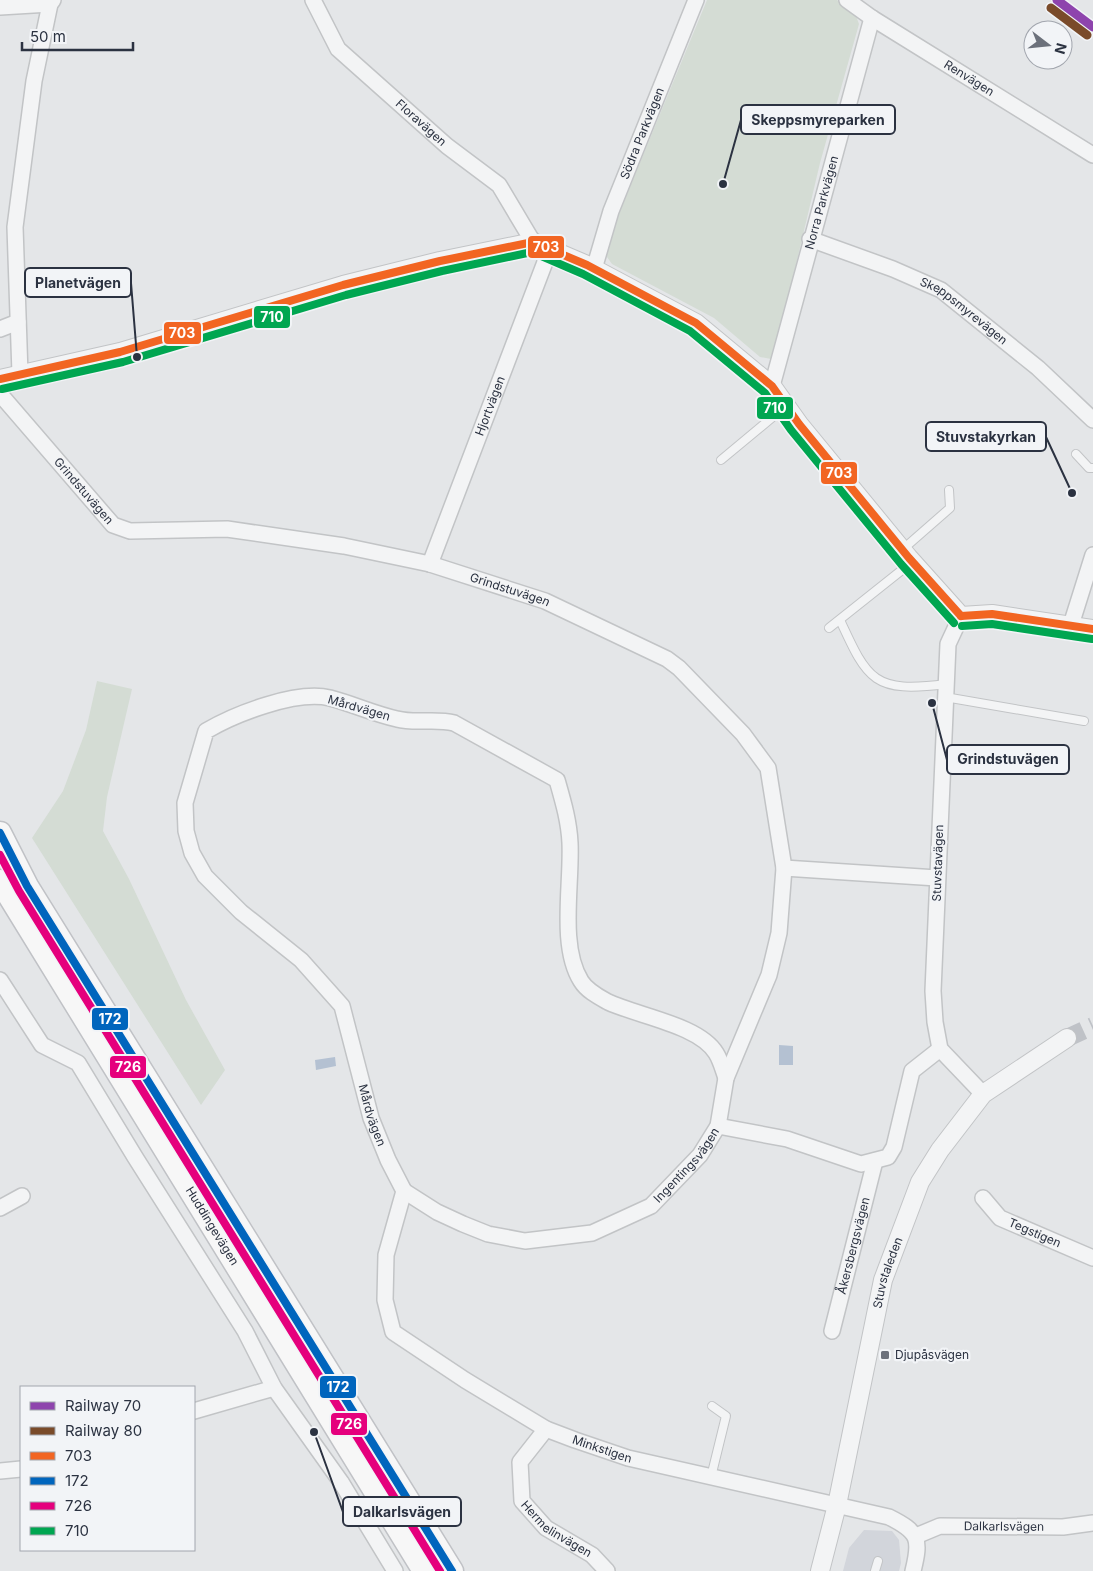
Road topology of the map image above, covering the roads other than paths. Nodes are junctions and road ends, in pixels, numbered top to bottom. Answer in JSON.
{"nodes":[{"id":1,"x":313,"y":0,"type":"edge"},
{"id":2,"x":696,"y":0,"type":"edge"},
{"id":3,"x":847,"y":0,"type":"edge"},
{"id":4,"x":52,"y":2,"type":"edge"},
{"id":5,"x":0,"y":7,"type":"edge"},
{"id":6,"x":872,"y":18,"type":"junction"},
{"id":7,"x":1093,"y":155,"type":"edge"},
{"id":8,"x":810,"y":239,"type":"junction"},
{"id":9,"x":533,"y":242,"type":"junction"},
{"id":10,"x":550,"y":249,"type":"junction"},
{"id":11,"x":594,"y":269,"type":"junction"},
{"id":12,"x":18,"y":322,"type":"junction"},
{"id":13,"x":0,"y":329,"type":"edge"},
{"id":14,"x":20,"y":374,"type":"junction"},
{"id":15,"x":0,"y":379,"type":"edge"},
{"id":16,"x":772,"y":386,"type":"junction"},
{"id":17,"x":0,"y":394,"type":"edge"},
{"id":18,"x":786,"y":406,"type":"junction"},
{"id":19,"x":1093,"y":420,"type":"edge"},
{"id":20,"x":1076,"y":454,"type":"dead end"},
{"id":21,"x":721,"y":460,"type":"dead end"},
{"id":22,"x":1093,"y":468,"type":"edge"},
{"id":23,"x":950,"y":490,"type":"dead end"},
{"id":24,"x":907,"y":556,"type":"junction"},
{"id":25,"x":1093,"y":556,"type":"edge"},
{"id":26,"x":430,"y":564,"type":"junction"},
{"id":27,"x":960,"y":616,"type":"junction"},
{"id":28,"x":840,"y":620,"type":"junction"},
{"id":29,"x":1071,"y":625,"type":"junction"},
{"id":30,"x":829,"y":628,"type":"dead end"},
{"id":31,"x":1093,"y":629,"type":"edge"},
{"id":32,"x":945,"y":691,"type":"junction"},
{"id":33,"x":1084,"y":721,"type":"dead end"},
{"id":34,"x":0,"y":833,"type":"edge"},
{"id":35,"x":784,"y":868,"type":"junction"},
{"id":36,"x":937,"y":878,"type":"junction"},
{"id":37,"x":0,"y":881,"type":"edge"},
{"id":38,"x":0,"y":980,"type":"edge"},
{"id":39,"x":1067,"y":1038,"type":"tunnel mouth"},
{"id":40,"x":940,"y":1049,"type":"junction"},
{"id":41,"x":726,"y":1078,"type":"junction"},
{"id":42,"x":983,"y":1094,"type":"junction"},
{"id":43,"x":718,"y":1126,"type":"junction"},
{"id":44,"x":875,"y":1162,"type":"junction"},
{"id":45,"x":404,"y":1191,"type":"junction"},
{"id":46,"x":22,"y":1196,"type":"dead end"},
{"id":47,"x":983,"y":1198,"type":"dead end"},
{"id":48,"x":0,"y":1208,"type":"edge"},
{"id":49,"x":1093,"y":1258,"type":"edge"},
{"id":50,"x":832,"y":1331,"type":"dead end"},
{"id":51,"x":274,"y":1388,"type":"junction"},
{"id":52,"x":712,"y":1406,"type":"dead end"},
{"id":53,"x":195,"y":1411,"type":"edge"},
{"id":54,"x":546,"y":1429,"type":"junction"},
{"id":55,"x":20,"y":1468,"type":"edge"},
{"id":56,"x":0,"y":1470,"type":"edge"},
{"id":57,"x":711,"y":1477,"type":"junction"},
{"id":58,"x":837,"y":1505,"type":"junction"},
{"id":59,"x":1093,"y":1523,"type":"edge"},
{"id":60,"x":916,"y":1536,"type":"junction"},
{"id":61,"x":878,"y":1561,"type":"dead end"},
{"id":62,"x":395,"y":1571,"type":"edge"},
{"id":63,"x":424,"y":1571,"type":"edge"},
{"id":64,"x":452,"y":1571,"type":"edge"},
{"id":65,"x":607,"y":1571,"type":"edge"},
{"id":66,"x":820,"y":1571,"type":"edge"},
{"id":67,"x":875,"y":1571,"type":"edge"},
{"id":68,"x":913,"y":1571,"type":"edge"}],
"edges":[{"from":1,"to":9,"type":"street","name":"Floravägen"},
{"from":2,"to":11,"type":"street","name":"Södra Parkvägen"},
{"from":3,"to":6,"type":"street","name":"Renvägen"},
{"from":4,"to":5,"type":"street"},
{"from":4,"to":12,"type":"street"},
{"from":6,"to":7,"type":"street","name":"Renvägen"},
{"from":6,"to":8,"type":"street","name":"Norra Parkvägen"},
{"from":8,"to":16,"type":"street","name":"Norra Parkvägen"},
{"from":8,"to":19,"type":"street","name":"Skeppsmyrevägen"},
{"from":9,"to":10,"type":"street"},
{"from":9,"to":14,"type":"street"},
{"from":10,"to":11,"type":"street"},
{"from":10,"to":26,"type":"street","name":"Hjortvägen"},
{"from":11,"to":16,"type":"street"},
{"from":12,"to":13,"type":"street"},
{"from":12,"to":14,"type":"street"},
{"from":14,"to":15,"type":"street"},
{"from":16,"to":18,"type":"street"},
{"from":17,"to":26,"type":"street","name":"Grindstuvägen"},
{"from":18,"to":21,"type":"lane"},
{"from":18,"to":24,"type":"street"},
{"from":20,"to":22,"type":"lane"},
{"from":23,"to":24,"type":"lane"},
{"from":24,"to":27,"type":"street"},
{"from":24,"to":28,"type":"lane"},
{"from":25,"to":29,"type":"street"},
{"from":26,"to":35,"type":"street","name":"Grindstuvägen"},
{"from":27,"to":29,"type":"street"},
{"from":27,"to":32,"type":"street","name":"Stuvstavägen"},
{"from":28,"to":30,"type":"lane"},
{"from":28,"to":32,"type":"lane"},
{"from":29,"to":31,"type":"street"},
{"from":32,"to":33,"type":"lane"},
{"from":32,"to":36,"type":"street","name":"Stuvstavägen"},
{"from":34,"to":64,"type":"main road","name":"Huddingevägen"},
{"from":35,"to":36,"type":"street"},
{"from":35,"to":41,"type":"street","name":"Ingentingsvägen"},
{"from":36,"to":40,"type":"street","name":"Stuvstavägen"},
{"from":37,"to":63,"type":"main road","name":"Huddingevägen"},
{"from":38,"to":51,"type":"street"},
{"from":39,"to":42,"type":"street","name":"Stuvstaleden"},
{"from":40,"to":42,"type":"street"},
{"from":40,"to":44,"type":"street"},
{"from":41,"to":43,"type":"street","name":"Ingentingsvägen"},
{"from":41,"to":45,"type":"street","name":"Mårdvägen"},
{"from":42,"to":58,"type":"street","name":"Stuvstaleden"},
{"from":43,"to":44,"type":"street"},
{"from":43,"to":45,"type":"street","name":"Ingentingsvägen"},
{"from":44,"to":50,"type":"street","name":"Åkersbergsvägen"},
{"from":45,"to":54,"type":"street","name":"Minkstigen"},
{"from":46,"to":48,"type":"street"},
{"from":47,"to":49,"type":"street","name":"Tegstigen"},
{"from":51,"to":53,"type":"street"},
{"from":51,"to":62,"type":"street"},
{"from":52,"to":57,"type":"lane"},
{"from":54,"to":57,"type":"street","name":"Minkstigen"},
{"from":54,"to":65,"type":"street","name":"Hermelinvägen"},
{"from":55,"to":56,"type":"street"},
{"from":57,"to":58,"type":"street","name":"Minkstigen"},
{"from":58,"to":60,"type":"street"},
{"from":58,"to":66,"type":"street","name":"Stuvstaleden"},
{"from":59,"to":60,"type":"street","name":"Dalkarlsvägen"},
{"from":60,"to":68,"type":"street"},
{"from":61,"to":67,"type":"lane"}]}
